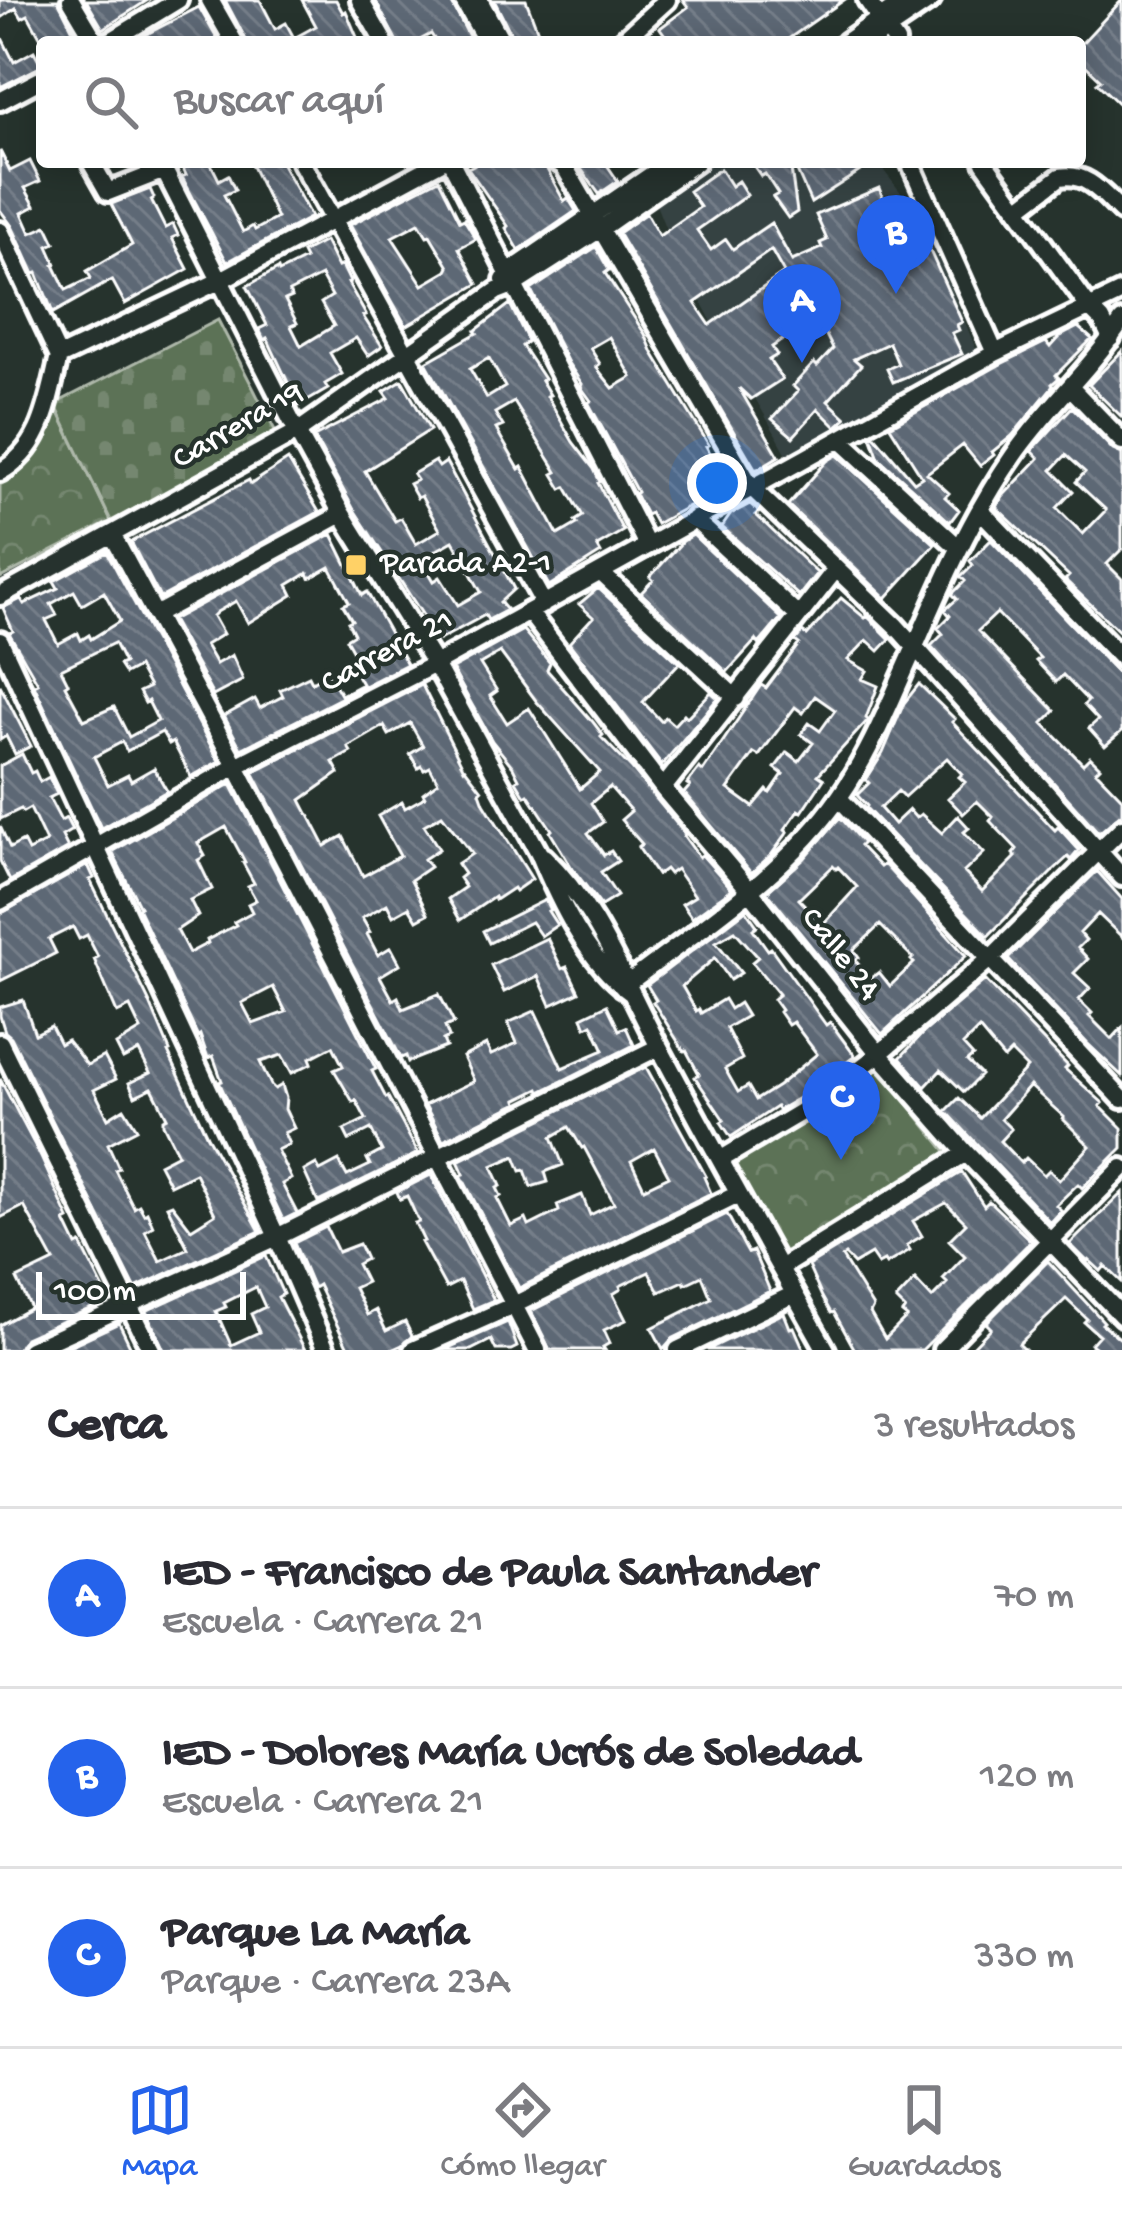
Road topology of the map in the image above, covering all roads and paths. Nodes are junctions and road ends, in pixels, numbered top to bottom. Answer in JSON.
{"nodes":[{"id":1,"x":71,"y":0,"type":"edge"},
{"id":2,"x":178,"y":0,"type":"edge"},
{"id":3,"x":210,"y":0,"type":"edge"},
{"id":4,"x":360,"y":0,"type":"edge"},
{"id":5,"x":463,"y":0,"type":"edge"},
{"id":6,"x":479,"y":0,"type":"edge"},
{"id":7,"x":667,"y":0,"type":"edge"},
{"id":8,"x":866,"y":0,"type":"edge"},
{"id":9,"x":931,"y":0,"type":"edge"},
{"id":10,"x":900,"y":2,"type":"edge"},
{"id":11,"x":888,"y":30,"type":"edge"},
{"id":12,"x":93,"y":36,"type":"edge"},
{"id":13,"x":119,"y":36,"type":"edge"},
{"id":14,"x":230,"y":36,"type":"edge"},
{"id":15,"x":381,"y":36,"type":"edge"},
{"id":16,"x":484,"y":36,"type":"edge"},
{"id":17,"x":499,"y":36,"type":"edge"},
{"id":18,"x":633,"y":36,"type":"edge"},
{"id":19,"x":36,"y":82,"type":"edge"},
{"id":20,"x":0,"y":101,"type":"edge"},
{"id":21,"x":94,"y":168,"type":"edge"},
{"id":22,"x":158,"y":168,"type":"edge"},
{"id":23,"x":163,"y":168,"type":"edge"},
{"id":24,"x":304,"y":168,"type":"edge"},
{"id":25,"x":429,"y":168,"type":"edge"},
{"id":26,"x":454,"y":168,"type":"edge"},
{"id":27,"x":565,"y":168,"type":"edge"},
{"id":28,"x":663,"y":168,"type":"edge"},
{"id":29,"x":686,"y":168,"type":"edge"},
{"id":30,"x":913,"y":168,"type":"edge"},
{"id":31,"x":988,"y":168,"type":"edge"},
{"id":32,"x":1018,"y":209,"type":"junction"},
{"id":33,"x":1122,"y":212,"type":"edge"},
{"id":34,"x":334,"y":221,"type":"junction"},
{"id":35,"x":598,"y":221,"type":"junction"},
{"id":36,"x":0,"y":231,"type":"edge"},
{"id":37,"x":219,"y":281,"type":"junction"},
{"id":38,"x":507,"y":282,"type":"junction"},
{"id":39,"x":1122,"y":292,"type":"edge"},
{"id":40,"x":1088,"y":306,"type":"junction"},
{"id":41,"x":1122,"y":321,"type":"edge"},
{"id":42,"x":1111,"y":338,"type":"junction"},
{"id":43,"x":995,"y":353,"type":"junction"},
{"id":44,"x":407,"y":356,"type":"junction"},
{"id":45,"x":59,"y":357,"type":"junction"},
{"id":46,"x":1071,"y":388,"type":"junction"},
{"id":47,"x":297,"y":432,"type":"junction"},
{"id":48,"x":842,"y":440,"type":"junction"},
{"id":49,"x":1122,"y":442,"type":"edge"},
{"id":50,"x":0,"y":472,"type":"edge"},
{"id":51,"x":752,"y":488,"type":"junction"},
{"id":52,"x":981,"y":511,"type":"junction"},
{"id":53,"x":342,"y":514,"type":"junction"},
{"id":54,"x":694,"y":519,"type":"junction"},
{"id":55,"x":112,"y":534,"type":"junction"},
{"id":56,"x":647,"y":544,"type":"junction"},
{"id":57,"x":958,"y":547,"type":"junction"},
{"id":58,"x":836,"y":569,"type":"junction"},
{"id":59,"x":601,"y":573,"type":"junction"},
{"id":60,"x":0,"y":596,"type":"edge"},
{"id":61,"x":537,"y":608,"type":"junction"},
{"id":62,"x":155,"y":615,"type":"junction"},
{"id":63,"x":797,"y":616,"type":"junction"},
{"id":64,"x":0,"y":641,"type":"edge"},
{"id":65,"x":914,"y":647,"type":"junction"},
{"id":66,"x":1122,"y":658,"type":"edge"},
{"id":67,"x":435,"y":664,"type":"junction"},
{"id":68,"x":736,"y":698,"type":"junction"},
{"id":69,"x":236,"y":766,"type":"junction"},
{"id":70,"x":663,"y":788,"type":"junction"},
{"id":71,"x":839,"y":798,"type":"junction"},
{"id":72,"x":1122,"y":828,"type":"edge"},
{"id":73,"x":96,"y":846,"type":"junction"},
{"id":74,"x":1096,"y":851,"type":"junction"},
{"id":75,"x":1122,"y":878,"type":"edge"},
{"id":76,"x":750,"y":891,"type":"junction"},
{"id":77,"x":0,"y":901,"type":"edge"},
{"id":78,"x":991,"y":958,"type":"junction"},
{"id":79,"x":626,"y":988,"type":"junction"},
{"id":80,"x":0,"y":1043,"type":"edge"},
{"id":81,"x":658,"y":1046,"type":"junction"},
{"id":82,"x":880,"y":1054,"type":"junction"},
{"id":83,"x":1122,"y":1099,"type":"edge"},
{"id":84,"x":966,"y":1153,"type":"junction"},
{"id":85,"x":437,"y":1155,"type":"junction"},
{"id":86,"x":720,"y":1160,"type":"junction"},
{"id":87,"x":1122,"y":1168,"type":"edge"},
{"id":88,"x":738,"y":1194,"type":"junction"},
{"id":89,"x":277,"y":1238,"type":"junction"},
{"id":90,"x":1049,"y":1241,"type":"junction"},
{"id":91,"x":780,"y":1268,"type":"junction"},
{"id":92,"x":794,"y":1294,"type":"junction"},
{"id":93,"x":514,"y":1305,"type":"junction"},
{"id":94,"x":128,"y":1306,"type":"junction"},
{"id":95,"x":1122,"y":1316,"type":"edge"},
{"id":96,"x":30,"y":1350,"type":"edge"},
{"id":97,"x":151,"y":1350,"type":"edge"},
{"id":98,"x":326,"y":1350,"type":"edge"},
{"id":99,"x":412,"y":1350,"type":"edge"},
{"id":100,"x":537,"y":1350,"type":"edge"},
{"id":101,"x":678,"y":1350,"type":"edge"},
{"id":102,"x":826,"y":1350,"type":"edge"},
{"id":103,"x":942,"y":1350,"type":"edge"}],
"edges":[{"from":1,"to":12,"type":"street"},
{"from":2,"to":13,"type":"street"},
{"from":3,"to":14,"type":"street"},
{"from":4,"to":15,"type":"street"},
{"from":5,"to":16,"type":"street"},
{"from":6,"to":17,"type":"street"},
{"from":7,"to":18,"type":"street"},
{"from":8,"to":11,"type":"street"},
{"from":9,"to":11,"type":"street"},
{"from":10,"to":11,"type":"street"},
{"from":19,"to":20,"type":"street"},
{"from":21,"to":22,"type":"street"},
{"from":23,"to":37,"type":"street"},
{"from":24,"to":34,"type":"street","name":"Calle 24"},
{"from":25,"to":34,"type":"street"},
{"from":26,"to":38,"type":"street"},
{"from":27,"to":35,"type":"street"},
{"from":28,"to":35,"type":"street","name":"Carrera 19"},
{"from":29,"to":35,"type":"street","name":"Carrera 19"},
{"from":30,"to":43,"type":"street"},
{"from":31,"to":32,"type":"street"},
{"from":32,"to":33,"type":"street"},
{"from":32,"to":40,"type":"street"},
{"from":34,"to":37,"type":"street"},
{"from":34,"to":44,"type":"street","name":"Calle 24"},
{"from":35,"to":38,"type":"street","name":"Carrera 19"},
{"from":35,"to":51,"type":"street"},
{"from":36,"to":45,"type":"street"},
{"from":37,"to":45,"type":"street"},
{"from":37,"to":47,"type":"street"},
{"from":38,"to":44,"type":"street","name":"Carrera 19"},
{"from":38,"to":56,"type":"street"},
{"from":39,"to":40,"type":"street","name":"Carrera 21"},
{"from":40,"to":42,"type":"street"},
{"from":40,"to":43,"type":"street","name":"Carrera 21"},
{"from":41,"to":42,"type":"street"},
{"from":42,"to":46,"type":"street"},
{"from":43,"to":48,"type":"street","name":"Carrera 21"},
{"from":44,"to":47,"type":"street","name":"Carrera 19"},
{"from":44,"to":61,"type":"street","name":"Calle 24"},
{"from":45,"to":50,"type":"street"},
{"from":46,"to":49,"type":"street"},
{"from":46,"to":52,"type":"street"},
{"from":47,"to":53,"type":"street"},
{"from":47,"to":55,"type":"street","name":"Carrera 19"},
{"from":48,"to":51,"type":"street","name":"Carrera 21"},
{"from":48,"to":57,"type":"street"},
{"from":51,"to":54,"type":"street","name":"Carrera 21"},
{"from":51,"to":58,"type":"street"},
{"from":52,"to":57,"type":"street"},
{"from":52,"to":66,"type":"street"},
{"from":53,"to":62,"type":"street"},
{"from":53,"to":67,"type":"street"},
{"from":54,"to":56,"type":"street","name":"Carrera 21"},
{"from":54,"to":63,"type":"street"},
{"from":55,"to":60,"type":"street","name":"Carrera 19"},
{"from":55,"to":62,"type":"street"},
{"from":56,"to":59,"type":"street","name":"Carrera 21"},
{"from":57,"to":65,"type":"street"},
{"from":58,"to":63,"type":"street"},
{"from":58,"to":65,"type":"street"},
{"from":59,"to":61,"type":"street","name":"Carrera 21"},
{"from":59,"to":68,"type":"street"},
{"from":61,"to":67,"type":"street","name":"Carrera 21"},
{"from":61,"to":70,"type":"street","name":"Calle 24"},
{"from":62,"to":69,"type":"street"},
{"from":63,"to":68,"type":"street"},
{"from":64,"to":73,"type":"street"},
{"from":65,"to":71,"type":"street"},
{"from":65,"to":74,"type":"street"},
{"from":67,"to":69,"type":"street","name":"Carrera 21"},
{"from":67,"to":79,"type":"street"},
{"from":68,"to":70,"type":"street"},
{"from":69,"to":73,"type":"street","name":"Carrera 21"},
{"from":69,"to":85,"type":"street"},
{"from":70,"to":76,"type":"street","name":"Calle 24"},
{"from":71,"to":76,"type":"street"},
{"from":71,"to":78,"type":"street"},
{"from":72,"to":74,"type":"street"},
{"from":73,"to":77,"type":"street","name":"Carrera 21"},
{"from":73,"to":89,"type":"street"},
{"from":74,"to":75,"type":"street"},
{"from":74,"to":78,"type":"street"},
{"from":76,"to":79,"type":"street"},
{"from":76,"to":82,"type":"street","name":"Calle 24"},
{"from":78,"to":82,"type":"street"},
{"from":78,"to":83,"type":"street"},
{"from":79,"to":81,"type":"street"},
{"from":80,"to":94,"type":"street"},
{"from":81,"to":85,"type":"street"},
{"from":81,"to":86,"type":"street"},
{"from":82,"to":84,"type":"street","name":"Calle 24"},
{"from":82,"to":86,"type":"street"},
{"from":84,"to":90,"type":"street","name":"Calle 24"},
{"from":84,"to":91,"type":"street"},
{"from":85,"to":89,"type":"street"},
{"from":85,"to":93,"type":"street"},
{"from":86,"to":88,"type":"street"},
{"from":87,"to":90,"type":"street"},
{"from":88,"to":91,"type":"street"},
{"from":88,"to":93,"type":"street"},
{"from":89,"to":94,"type":"street"},
{"from":89,"to":98,"type":"street"},
{"from":90,"to":95,"type":"street","name":"Calle 24"},
{"from":90,"to":103,"type":"street"},
{"from":91,"to":92,"type":"street"},
{"from":92,"to":101,"type":"street"},
{"from":92,"to":102,"type":"street"},
{"from":93,"to":99,"type":"street"},
{"from":93,"to":100,"type":"street"},
{"from":94,"to":96,"type":"street"},
{"from":94,"to":97,"type":"street"}]}
